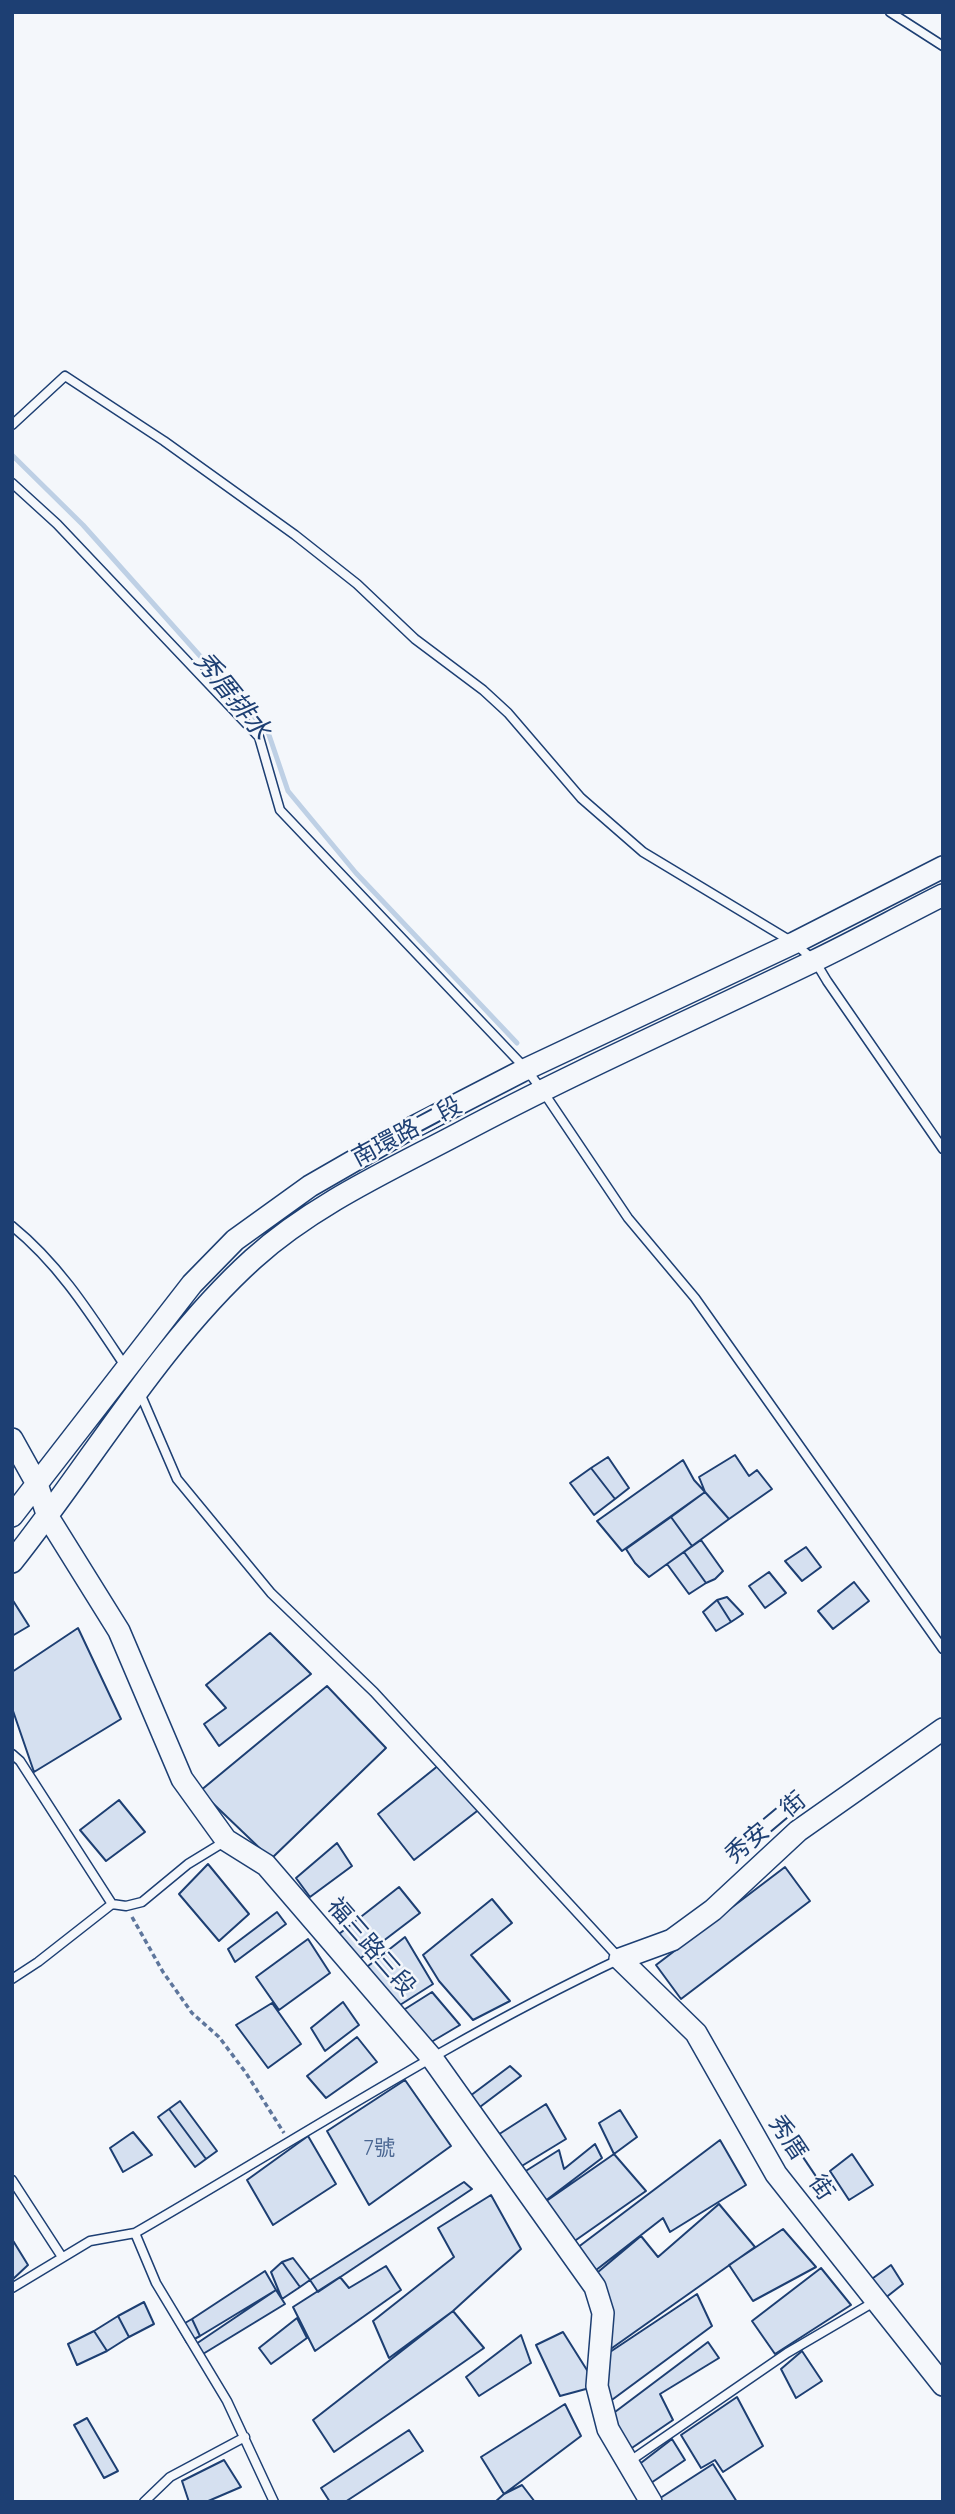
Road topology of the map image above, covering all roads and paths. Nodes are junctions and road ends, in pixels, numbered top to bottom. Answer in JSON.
{"nodes":[{"id":1,"x":890,"y":12,"type":"edge"},
{"id":2,"x":943,"y":46,"type":"edge"},
{"id":3,"x":12,"y":425,"type":"edge"},
{"id":4,"x":12,"y":483,"type":"edge"},
{"id":5,"x":943,"y":867,"type":"edge"},
{"id":6,"x":943,"y":895,"type":"edge"},
{"id":7,"x":794,"y":943,"type":"junction"},
{"id":8,"x":815,"y":961,"type":"junction"},
{"id":9,"x":526,"y":1069,"type":"junction"},
{"id":10,"x":542,"y":1090,"type":"junction"},
{"id":11,"x":943,"y":1149,"type":"edge"},
{"id":12,"x":12,"y":1226,"type":"edge"},
{"id":13,"x":126,"y":1367,"type":"junction"},
{"id":14,"x":139,"y":1391,"type":"junction"},
{"id":15,"x":12,"y":1439,"type":"edge"},
{"id":16,"x":37,"y":1484,"type":"junction"},
{"id":17,"x":12,"y":1516,"type":"edge"},
{"id":18,"x":48,"y":1517,"type":"junction"},
{"id":19,"x":12,"y":1562,"type":"edge"},
{"id":20,"x":943,"y":1648,"type":"edge"},
{"id":21,"x":943,"y":1728,"type":"edge"},
{"id":22,"x":12,"y":1754,"type":"edge"},
{"id":23,"x":226,"y":1840,"type":"junction"},
{"id":24,"x":112,"y":1904,"type":"junction"},
{"id":25,"x":126,"y":1906,"type":"junction"},
{"id":26,"x":620,"y":1959,"type":"junction"},
{"id":27,"x":12,"y":1979,"type":"edge"},
{"id":28,"x":432,"y":2057,"type":"junction"},
{"id":29,"x":290,"y":2143,"type":"junction"},
{"id":30,"x":12,"y":2180,"type":"edge"},
{"id":31,"x":135,"y":2233,"type":"junction"},
{"id":32,"x":62,"y":2257,"type":"junction"},
{"id":33,"x":12,"y":2288,"type":"edge"},
{"id":34,"x":877,"y":2300,"type":"junction"},
{"id":35,"x":943,"y":2385,"type":"edge"},
{"id":36,"x":244,"y":2437,"type":"junction"},
{"id":37,"x":627,"y":2463,"type":"junction"},
{"id":38,"x":144,"y":2502,"type":"edge"},
{"id":39,"x":274,"y":2502,"type":"edge"},
{"id":40,"x":651,"y":2502,"type":"edge"}],
"edges":[{"from":1,"to":2,"type":"lane"},
{"from":3,"to":7,"type":"lane"},
{"from":4,"to":9,"type":"lane"},
{"from":5,"to":7,"type":"street","name":"南環路二段"},
{"from":6,"to":8,"type":"street","name":"南環路二段"},
{"from":7,"to":8,"type":"lane"},
{"from":7,"to":9,"type":"street","name":"南環路二段"},
{"from":8,"to":10,"type":"street","name":"南環路二段"},
{"from":8,"to":11,"type":"lane"},
{"from":9,"to":10,"type":"lane"},
{"from":9,"to":13,"type":"street","name":"南環路二段"},
{"from":10,"to":14,"type":"street","name":"南環路二段"},
{"from":10,"to":20,"type":"lane"},
{"from":12,"to":13,"type":"lane"},
{"from":13,"to":14,"type":"lane"},
{"from":13,"to":16,"type":"street","name":"南環路二段"},
{"from":14,"to":18,"type":"street","name":"南環路二段"},
{"from":14,"to":26,"type":"lane"},
{"from":15,"to":16,"type":"street","name":"福三路三段"},
{"from":16,"to":17,"type":"street","name":"南環路二段"},
{"from":16,"to":18,"type":"street","name":"福三路三段"},
{"from":18,"to":19,"type":"street","name":"南環路二段"},
{"from":18,"to":23,"type":"street","name":"福三路三段"},
{"from":21,"to":26,"type":"street","name":"秀安二街"},
{"from":22,"to":24,"type":"lane"},
{"from":23,"to":25,"type":"lane"},
{"from":23,"to":28,"type":"street","name":"福三路三段"},
{"from":24,"to":25,"type":"lane"},
{"from":24,"to":27,"type":"lane"},
{"from":25,"to":29,"type":"path"},
{"from":26,"to":28,"type":"lane"},
{"from":26,"to":34,"type":"street","name":"秀厝一街"},
{"from":28,"to":29,"type":"lane"},
{"from":28,"to":37,"type":"street","name":"福三路三段"},
{"from":29,"to":31,"type":"lane"},
{"from":30,"to":32,"type":"lane"},
{"from":31,"to":32,"type":"lane"},
{"from":31,"to":36,"type":"lane"},
{"from":32,"to":33,"type":"lane"},
{"from":34,"to":35,"type":"street","name":"秀厝一街"},
{"from":34,"to":37,"type":"lane"},
{"from":36,"to":38,"type":"lane"},
{"from":36,"to":39,"type":"lane"},
{"from":37,"to":40,"type":"street","name":"福三路三段"}]}
